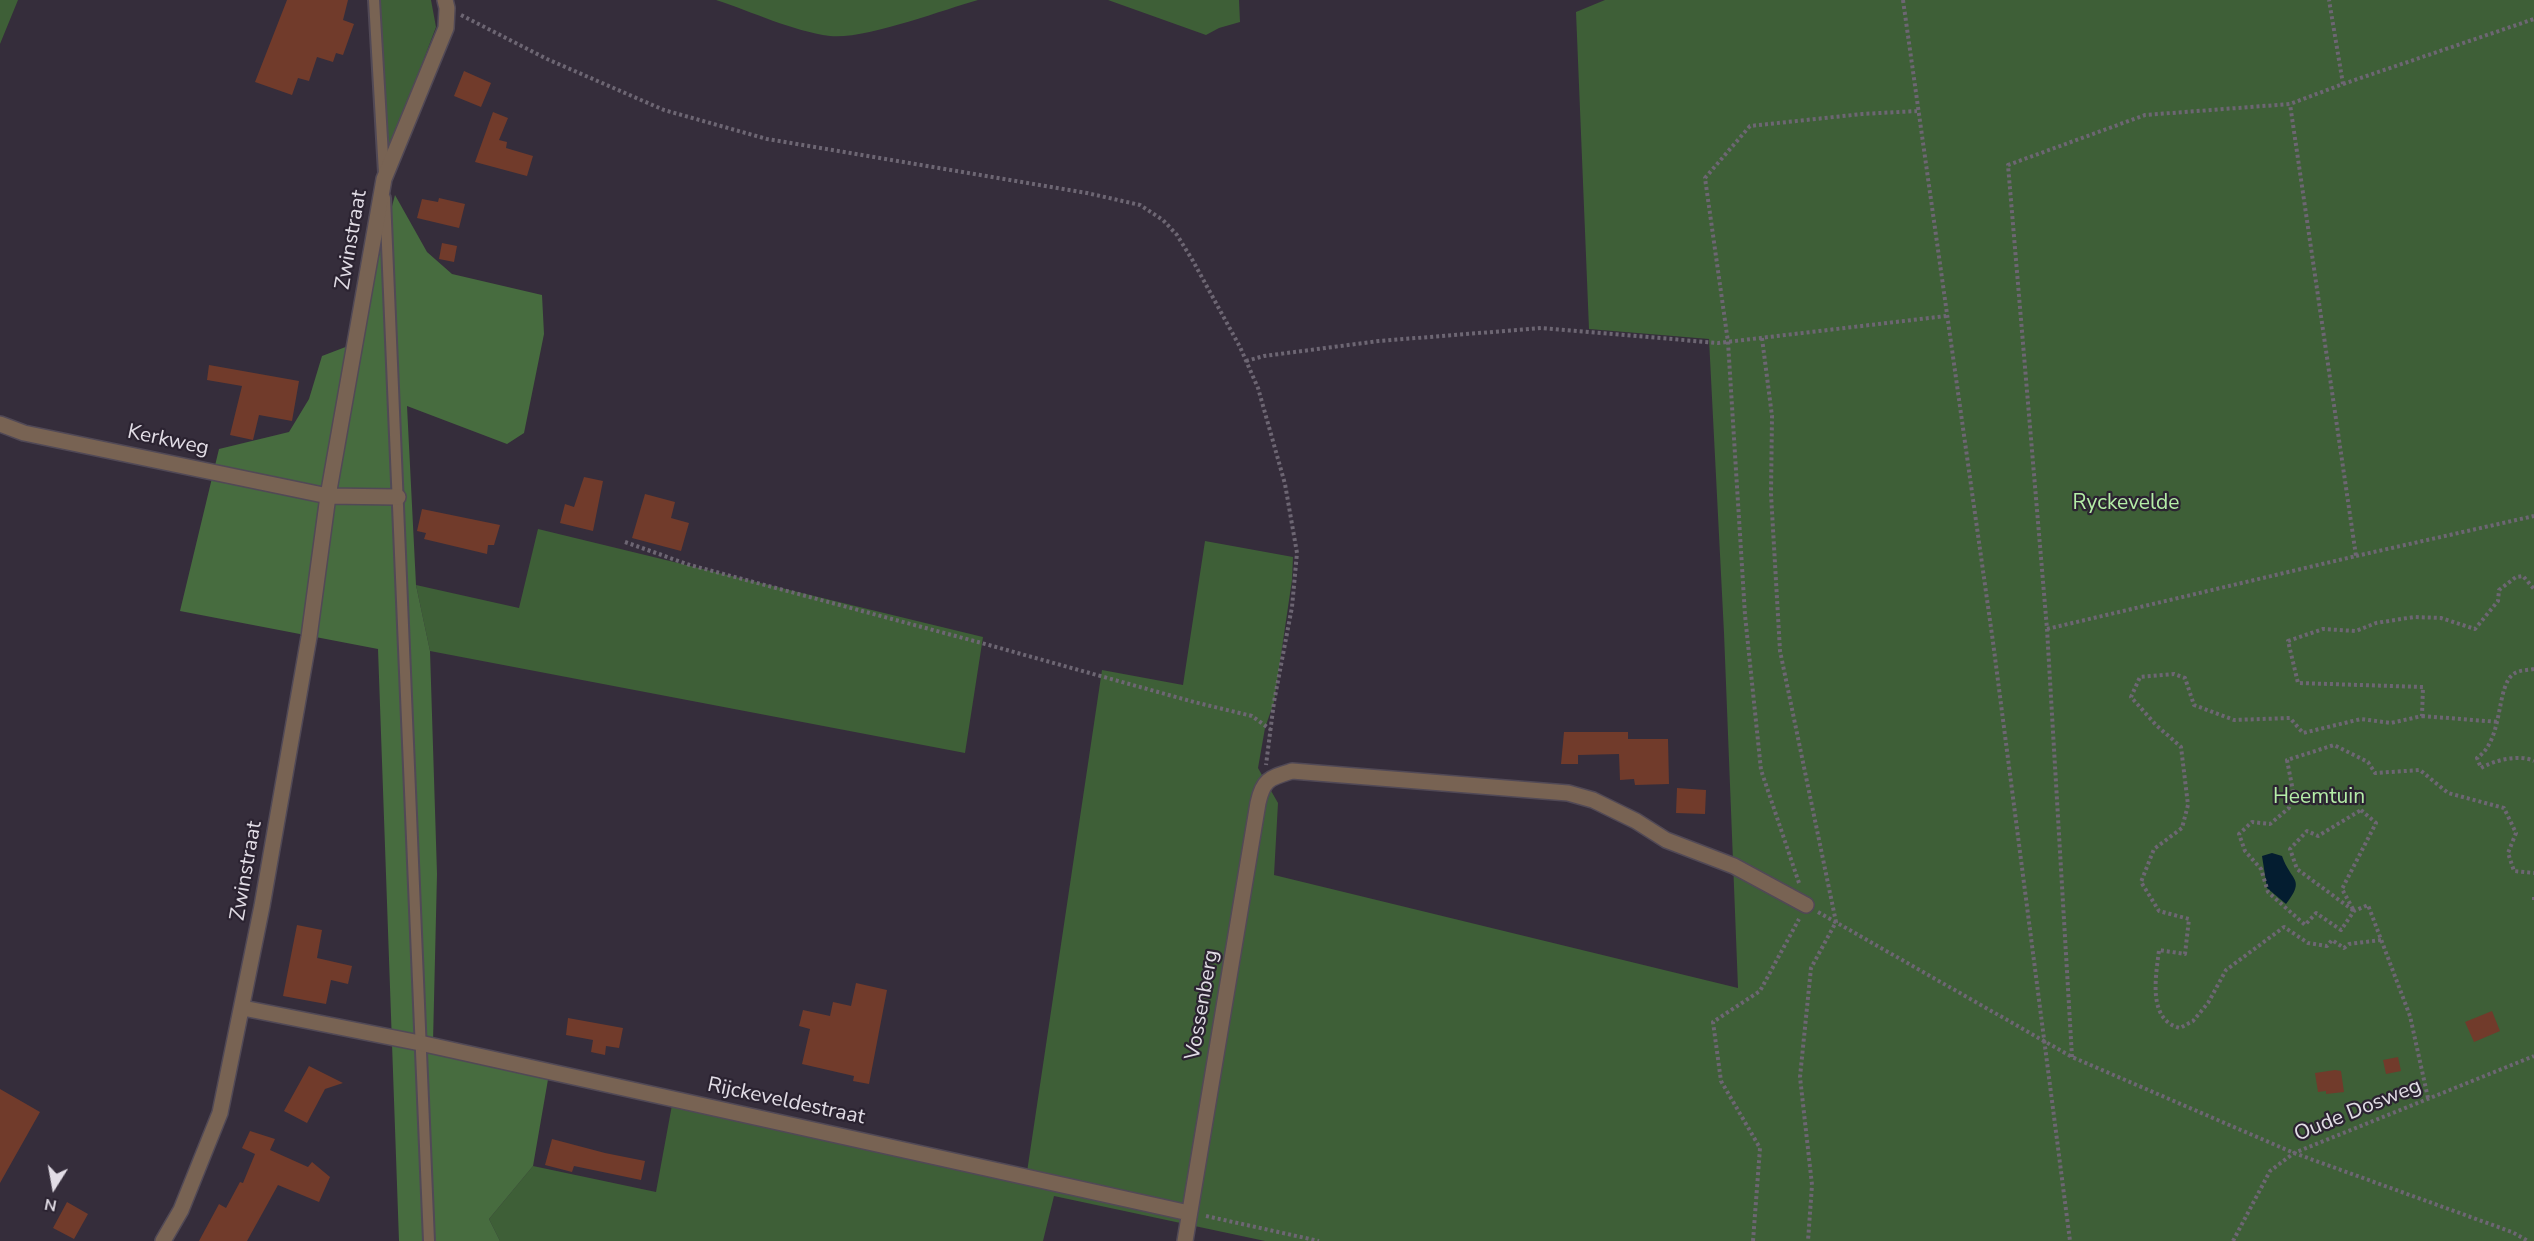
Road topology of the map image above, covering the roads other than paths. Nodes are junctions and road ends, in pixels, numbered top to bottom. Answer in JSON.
{"nodes":[{"id":1,"x":374,"y":0,"type":"edge"},
{"id":2,"x":446,"y":4,"type":"edge"},
{"id":3,"x":384,"y":179,"type":"junction"},
{"id":4,"x":0,"y":424,"type":"edge"},
{"id":5,"x":328,"y":496,"type":"junction"},
{"id":6,"x":398,"y":497,"type":"junction"},
{"id":7,"x":1806,"y":905,"type":"road end"},
{"id":8,"x":243,"y":1008,"type":"junction"},
{"id":9,"x":420,"y":1043,"type":"junction"},
{"id":10,"x":1189,"y":1213,"type":"junction"},
{"id":11,"x":164,"y":1241,"type":"edge"},
{"id":12,"x":429,"y":1241,"type":"edge"},
{"id":13,"x":1185,"y":1241,"type":"edge"}],
"edges":[{"from":1,"to":3,"type":"lane"},
{"from":2,"to":3,"type":"street","name":"Zwinstraat"},
{"from":3,"to":5,"type":"street","name":"Zwinstraat"},
{"from":3,"to":6,"type":"lane"},
{"from":4,"to":5,"type":"street","name":"Kerkweg"},
{"from":5,"to":6,"type":"street"},
{"from":5,"to":8,"type":"street","name":"Zwinstraat"},
{"from":6,"to":9,"type":"lane"},
{"from":7,"to":10,"type":"street","name":"Vossenberg"},
{"from":8,"to":9,"type":"street","name":"Rijckeveldestraat"},
{"from":8,"to":11,"type":"street","name":"Zwinstraat"},
{"from":9,"to":10,"type":"street","name":"Rijckeveldestraat"},
{"from":9,"to":12,"type":"lane"},
{"from":10,"to":13,"type":"street","name":"Vossenberg"}]}
